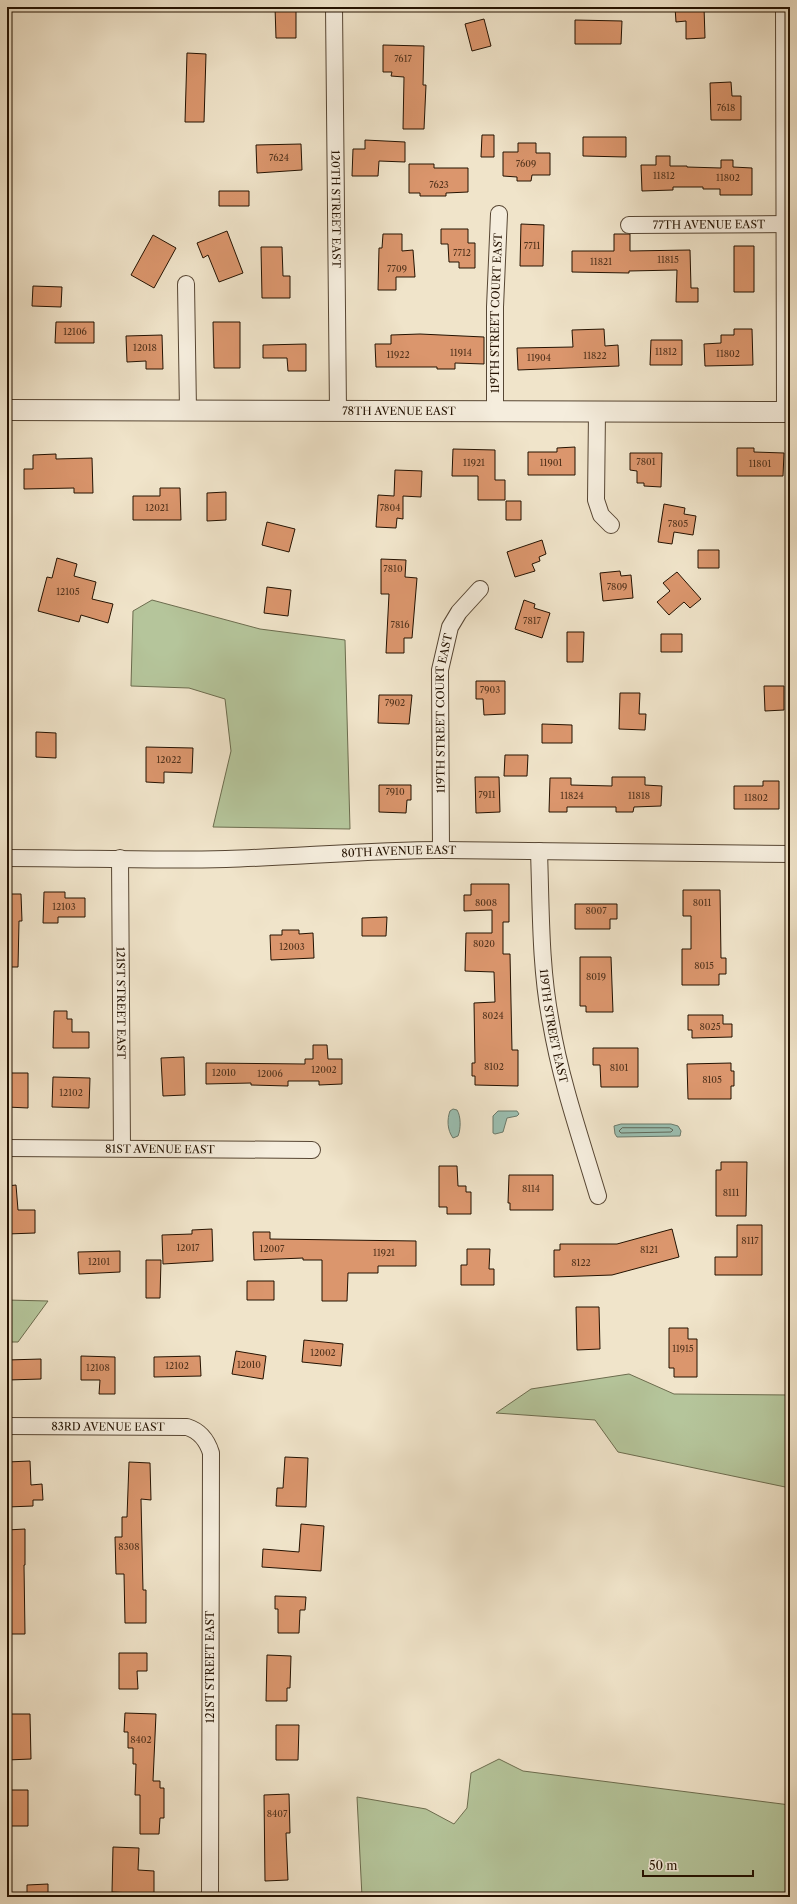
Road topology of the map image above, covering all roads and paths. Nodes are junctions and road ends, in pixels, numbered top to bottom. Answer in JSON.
{"nodes":[{"id":1,"x":334,"y":7,"type":"edge"},
{"id":2,"x":784,"y":7,"type":"edge"},
{"id":3,"x":499,"y":214,"type":"dead end"},
{"id":4,"x":787,"y":224,"type":"edge"},
{"id":5,"x":629,"y":225,"type":"dead end"},
{"id":6,"x":186,"y":284,"type":"dead end"},
{"id":7,"x":7,"y":410,"type":"edge"},
{"id":8,"x":188,"y":410,"type":"junction"},
{"id":9,"x":338,"y":411,"type":"junction"},
{"id":10,"x":495,"y":412,"type":"junction"},
{"id":11,"x":597,"y":412,"type":"junction"},
{"id":12,"x":788,"y":412,"type":"edge"},
{"id":13,"x":611,"y":525,"type":"dead end"},
{"id":14,"x":480,"y":589,"type":"dead end"},
{"id":15,"x":441,"y":850,"type":"junction"},
{"id":16,"x":539,"y":851,"type":"junction"},
{"id":17,"x":790,"y":854,"type":"edge"},
{"id":18,"x":7,"y":858,"type":"edge"},
{"id":19,"x":120,"y":858,"type":"junction"},
{"id":20,"x":7,"y":1148,"type":"edge"},
{"id":21,"x":122,"y":1148,"type":"junction"},
{"id":22,"x":312,"y":1150,"type":"dead end"},
{"id":23,"x":598,"y":1196,"type":"dead end"},
{"id":24,"x":7,"y":1426,"type":"edge"},
{"id":25,"x":204,"y":1439,"type":"joint"},
{"id":26,"x":210,"y":1897,"type":"edge"}],
"edges":[{"from":1,"to":9,"type":"street","name":"120TH STREET EAST"},
{"from":2,"to":4,"type":"street"},
{"from":3,"to":10,"type":"street","name":"119TH STREET COURT EAST"},
{"from":4,"to":5,"type":"street","name":"77TH AVENUE EAST"},
{"from":4,"to":12,"type":"street"},
{"from":6,"to":8,"type":"street"},
{"from":7,"to":8,"type":"street","name":"78TH AVENUE EAST"},
{"from":8,"to":9,"type":"street","name":"78TH AVENUE EAST"},
{"from":9,"to":10,"type":"street","name":"78TH AVENUE EAST"},
{"from":10,"to":11,"type":"street","name":"78TH AVENUE EAST"},
{"from":11,"to":12,"type":"street","name":"78TH AVENUE EAST"},
{"from":11,"to":13,"type":"street"},
{"from":14,"to":15,"type":"street","name":"119TH STREET COURT EAST"},
{"from":15,"to":16,"type":"street","name":"80TH AVENUE EAST"},
{"from":15,"to":19,"type":"street","name":"80TH AVENUE EAST"},
{"from":16,"to":17,"type":"street","name":"80TH AVENUE EAST"},
{"from":16,"to":23,"type":"street","name":"119TH STREET EAST"},
{"from":18,"to":19,"type":"street","name":"80TH AVENUE EAST"},
{"from":19,"to":21,"type":"street","name":"121ST STREET EAST"},
{"from":20,"to":21,"type":"street","name":"81ST AVENUE EAST"},
{"from":21,"to":22,"type":"street","name":"81ST AVENUE EAST"},
{"from":24,"to":25,"type":"street","name":"83RD AVENUE EAST"},
{"from":25,"to":26,"type":"street","name":"121ST STREET EAST"}]}
